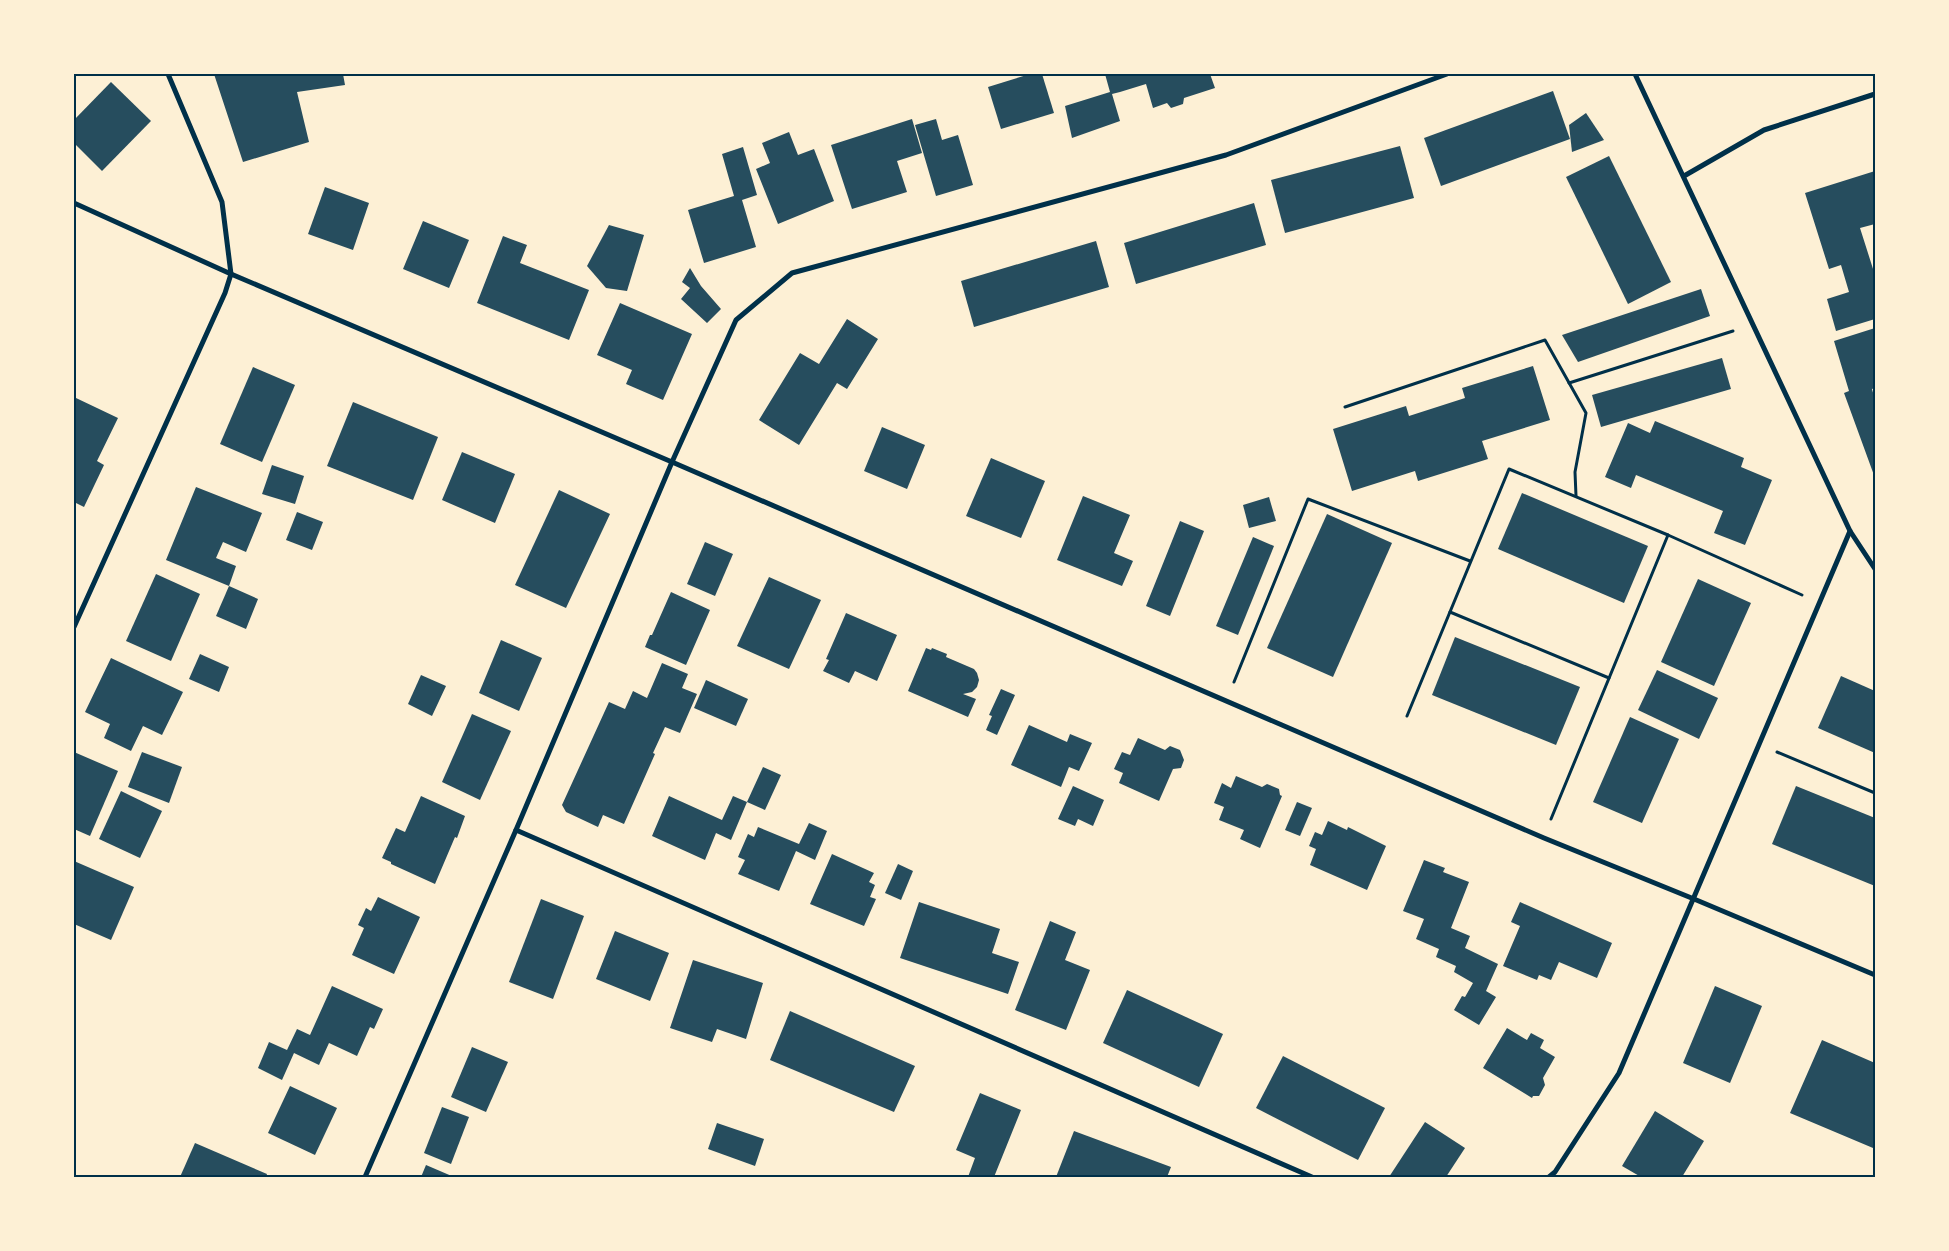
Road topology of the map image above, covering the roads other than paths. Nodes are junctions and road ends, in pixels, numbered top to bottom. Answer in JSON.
{"nodes":[{"id":1,"x":168,"y":74,"type":"edge"},
{"id":2,"x":1447,"y":74,"type":"edge"},
{"id":3,"x":1634,"y":74,"type":"edge"},
{"id":4,"x":1875,"y":94,"type":"edge"},
{"id":5,"x":1684,"y":176,"type":"junction"},
{"id":6,"x":74,"y":203,"type":"edge"},
{"id":7,"x":231,"y":274,"type":"junction"},
{"id":8,"x":672,"y":462,"type":"junction"},
{"id":9,"x":1850,"y":531,"type":"junction"},
{"id":10,"x":1875,"y":569,"type":"edge"},
{"id":11,"x":74,"y":627,"type":"edge"},
{"id":12,"x":516,"y":830,"type":"junction"},
{"id":13,"x":1694,"y":899,"type":"junction"},
{"id":14,"x":1875,"y":975,"type":"edge"},
{"id":15,"x":365,"y":1177,"type":"edge"},
{"id":16,"x":1312,"y":1177,"type":"edge"},
{"id":17,"x":1549,"y":1177,"type":"edge"}],
"edges":[{"from":1,"to":7,"type":"street"},
{"from":2,"to":8,"type":"street"},
{"from":3,"to":5,"type":"street"},
{"from":4,"to":5,"type":"street"},
{"from":5,"to":9,"type":"street"},
{"from":6,"to":7,"type":"street"},
{"from":7,"to":8,"type":"street"},
{"from":7,"to":11,"type":"street"},
{"from":8,"to":12,"type":"street"},
{"from":8,"to":13,"type":"street"},
{"from":9,"to":10,"type":"street"},
{"from":9,"to":13,"type":"street"},
{"from":12,"to":15,"type":"street"},
{"from":12,"to":16,"type":"street"},
{"from":13,"to":14,"type":"street"},
{"from":13,"to":17,"type":"street"}]}
